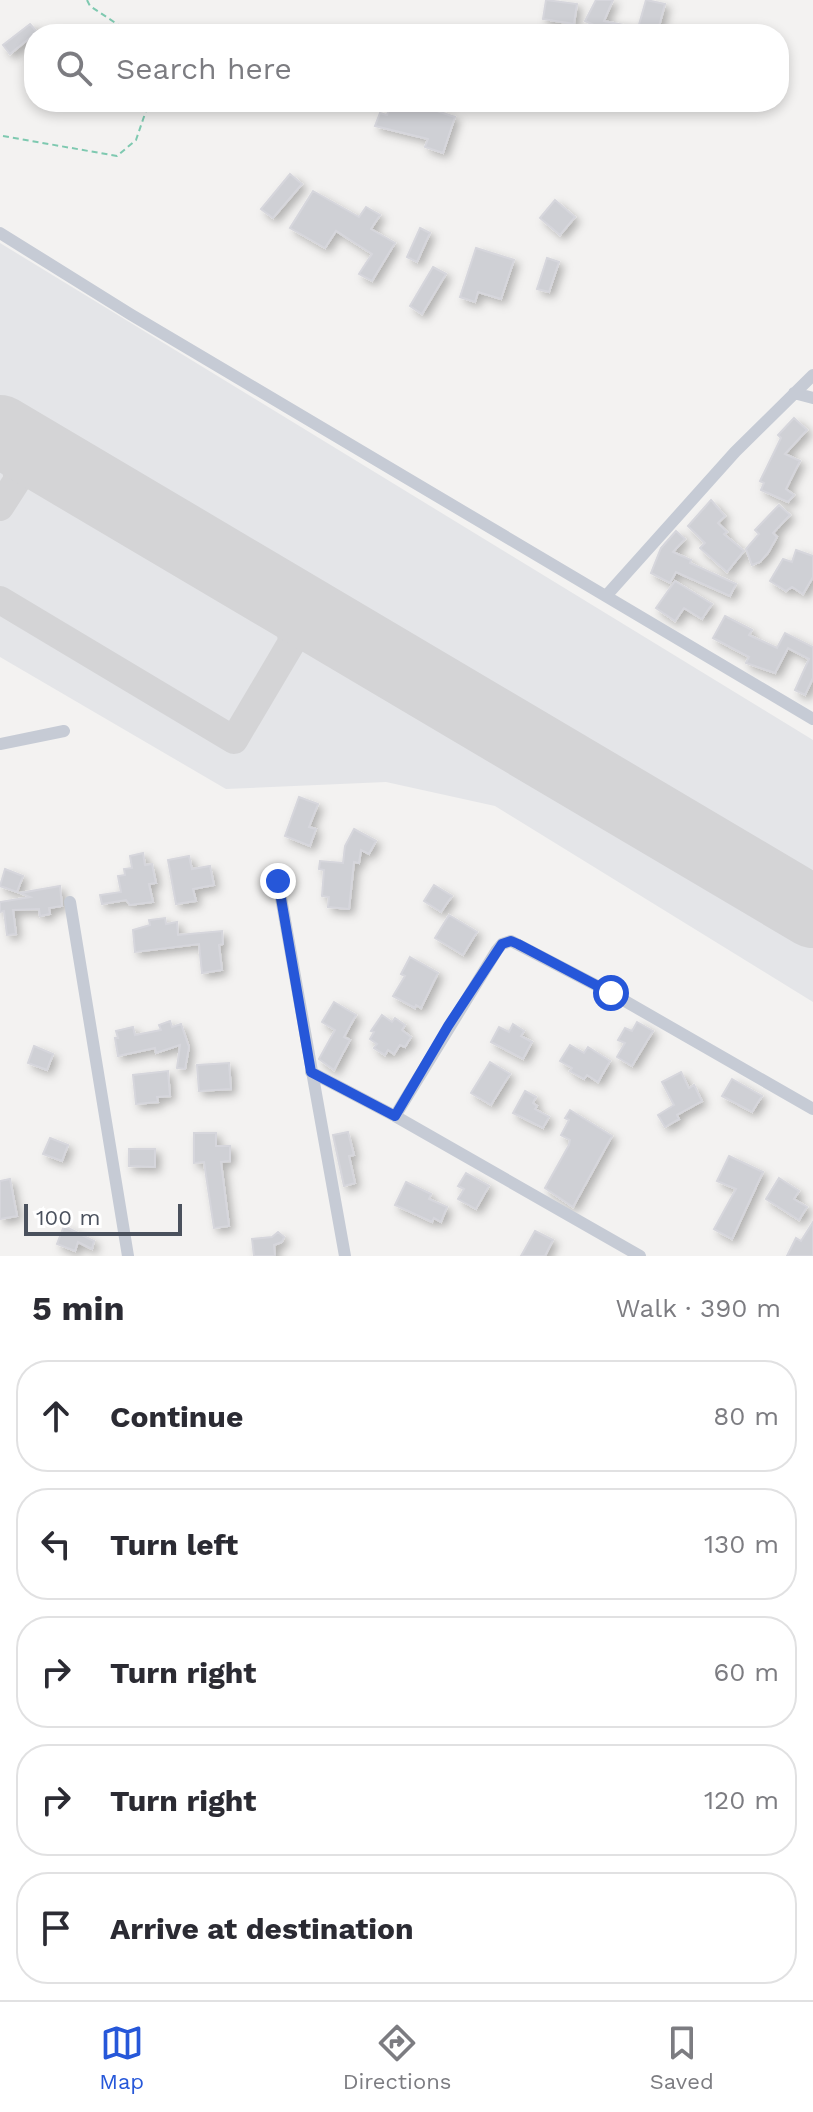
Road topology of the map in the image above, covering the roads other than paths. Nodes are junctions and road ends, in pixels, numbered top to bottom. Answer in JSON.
{"nodes":[{"id":1,"x":0,"y":233,"type":"edge"},
{"id":2,"x":813,"y":375,"type":"edge"},
{"id":3,"x":794,"y":393,"type":"junction"},
{"id":4,"x":813,"y":398,"type":"edge"},
{"id":5,"x":606,"y":596,"type":"junction"},
{"id":6,"x":813,"y":719,"type":"edge"},
{"id":7,"x":64,"y":731,"type":"dead end"},
{"id":8,"x":0,"y":744,"type":"edge"},
{"id":9,"x":278,"y":881,"type":"dead end"},
{"id":10,"x":70,"y":902,"type":"dead end"},
{"id":11,"x":311,"y":1072,"type":"junction"},
{"id":12,"x":813,"y":1109,"type":"edge"},
{"id":13,"x":395,"y":1116,"type":"junction"},
{"id":14,"x":128,"y":1256,"type":"edge"},
{"id":15,"x":345,"y":1256,"type":"edge"},
{"id":16,"x":640,"y":1256,"type":"edge"}],
"edges":[{"from":1,"to":5,"type":"street"},
{"from":2,"to":3,"type":"street"},
{"from":3,"to":4,"type":"street"},
{"from":3,"to":5,"type":"street"},
{"from":5,"to":6,"type":"street"},
{"from":7,"to":8,"type":"street"},
{"from":9,"to":11,"type":"street"},
{"from":10,"to":14,"type":"street"},
{"from":11,"to":13,"type":"street"},
{"from":11,"to":15,"type":"street"},
{"from":12,"to":13,"type":"street"},
{"from":13,"to":16,"type":"street"}]}
